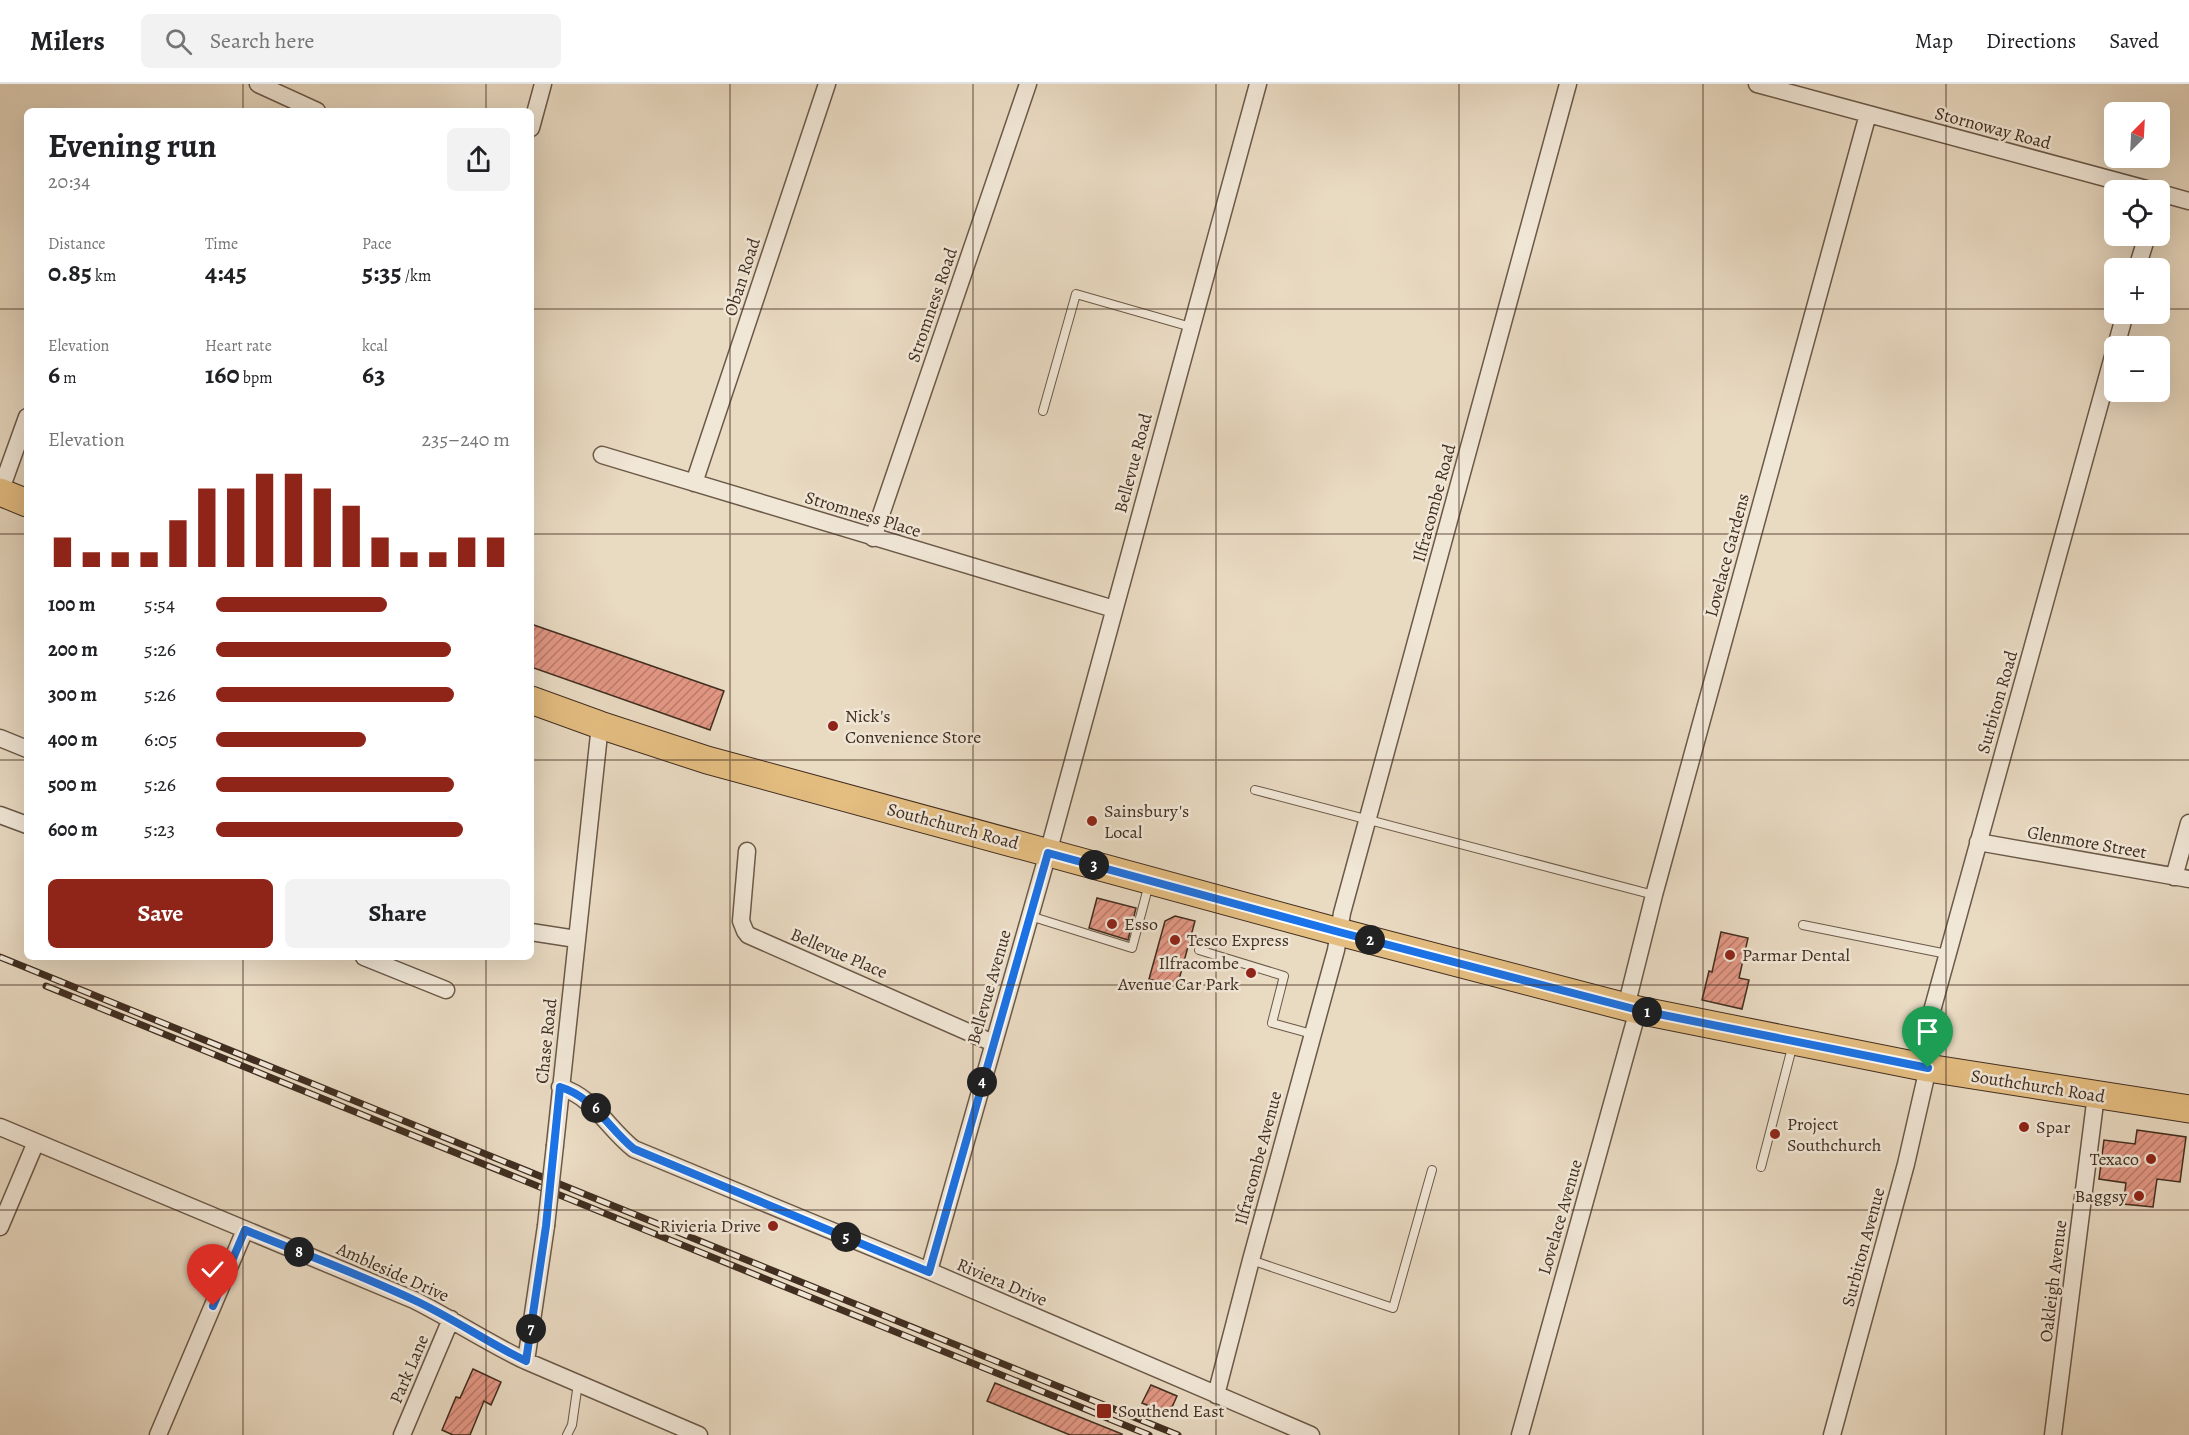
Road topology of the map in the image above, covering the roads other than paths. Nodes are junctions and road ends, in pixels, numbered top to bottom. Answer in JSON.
{"nodes":[{"id":1,"x":258,"y":84,"type":"edge"},
{"id":2,"x":543,"y":84,"type":"edge"},
{"id":3,"x":827,"y":84,"type":"edge"},
{"id":4,"x":1028,"y":84,"type":"edge"},
{"id":5,"x":1258,"y":84,"type":"edge"},
{"id":6,"x":1569,"y":84,"type":"edge"},
{"id":7,"x":1757,"y":84,"type":"edge"},
{"id":8,"x":310,"y":108,"type":"edge"},
{"id":9,"x":1868,"y":114,"type":"junction"},
{"id":10,"x":534,"y":117,"type":"edge"},
{"id":11,"x":2113,"y":180,"type":"edge"},
{"id":12,"x":2170,"y":196,"type":"edge"},
{"id":13,"x":2189,"y":201,"type":"edge"},
{"id":14,"x":1191,"y":327,"type":"junction"},
{"id":15,"x":2104,"y":388,"type":"edge"},
{"id":16,"x":1043,"y":411,"type":"dead end"},
{"id":17,"x":24,"y":425,"type":"edge"},
{"id":18,"x":602,"y":455,"type":"dead end"},
{"id":19,"x":694,"y":483,"type":"junction"},
{"id":20,"x":0,"y":492,"type":"edge"},
{"id":21,"x":24,"y":502,"type":"edge"},
{"id":22,"x":873,"y":538,"type":"junction"},
{"id":23,"x":1114,"y":609,"type":"junction"},
{"id":24,"x":534,"y":700,"type":"edge"},
{"id":25,"x":600,"y":725,"type":"junction"},
{"id":26,"x":1,"y":743,"type":"edge"},
{"id":27,"x":24,"y":748,"type":"edge"},
{"id":28,"x":1255,"y":790,"type":"dead end"},
{"id":29,"x":0,"y":815,"type":"edge"},
{"id":30,"x":1368,"y":819,"type":"junction"},
{"id":31,"x":2189,"y":823,"type":"edge"},
{"id":32,"x":24,"y":824,"type":"edge"},
{"id":33,"x":1978,"y":842,"type":"junction"},
{"id":34,"x":747,"y":850,"type":"dead end"},
{"id":35,"x":1048,"y":853,"type":"junction"},
{"id":36,"x":2182,"y":878,"type":"edge"},
{"id":37,"x":1150,"y":881,"type":"junction"},
{"id":38,"x":1654,"y":895,"type":"junction"},
{"id":39,"x":1029,"y":916,"type":"junction"},
{"id":40,"x":1803,"y":925,"type":"dead end"},
{"id":41,"x":534,"y":932,"type":"edge"},
{"id":42,"x":1339,"y":932,"type":"junction"},
{"id":43,"x":576,"y":939,"type":"junction"},
{"id":44,"x":1199,"y":950,"type":"dead end"},
{"id":45,"x":1947,"y":954,"type":"junction"},
{"id":46,"x":371,"y":960,"type":"edge"},
{"id":47,"x":446,"y":990,"type":"dead end"},
{"id":48,"x":1632,"y":1008,"type":"junction"},
{"id":49,"x":1312,"y":1035,"type":"junction"},
{"id":50,"x":1794,"y":1041,"type":"junction"},
{"id":51,"x":993,"y":1043,"type":"junction"},
{"id":52,"x":1923,"y":1066,"type":"junction"},
{"id":53,"x":560,"y":1087,"type":"junction"},
{"id":54,"x":2096,"y":1095,"type":"junction"},
{"id":55,"x":2189,"y":1109,"type":"edge"},
{"id":56,"x":0,"y":1127,"type":"edge"},
{"id":57,"x":36,"y":1142,"type":"junction"},
{"id":58,"x":1761,"y":1167,"type":"dead end"},
{"id":59,"x":1432,"y":1170,"type":"dead end"},
{"id":60,"x":0,"y":1227,"type":"edge"},
{"id":61,"x":245,"y":1230,"type":"junction"},
{"id":62,"x":1251,"y":1260,"type":"junction"},
{"id":63,"x":929,"y":1272,"type":"junction"},
{"id":64,"x":451,"y":1319,"type":"junction"},
{"id":65,"x":526,"y":1361,"type":"junction"},
{"id":66,"x":578,"y":1383,"type":"junction"},
{"id":67,"x":1216,"y":1395,"type":"junction"},
{"id":68,"x":158,"y":1435,"type":"edge"},
{"id":69,"x":402,"y":1435,"type":"edge"},
{"id":70,"x":567,"y":1435,"type":"edge"},
{"id":71,"x":699,"y":1435,"type":"edge"},
{"id":72,"x":1311,"y":1435,"type":"edge"},
{"id":73,"x":1520,"y":1435,"type":"edge"},
{"id":74,"x":1832,"y":1435,"type":"edge"},
{"id":75,"x":2053,"y":1435,"type":"edge"}],
"edges":[{"from":1,"to":8,"type":"street"},
{"from":2,"to":10,"type":"street"},
{"from":3,"to":19,"type":"street","name":"Oban Road"},
{"from":4,"to":22,"type":"street","name":"Stromness Road"},
{"from":5,"to":14,"type":"street","name":"Bellevue Road"},
{"from":6,"to":30,"type":"street","name":"Ilfracombe Road"},
{"from":7,"to":9,"type":"street","name":"Stornoway Road"},
{"from":9,"to":11,"type":"street","name":"Stornoway Road"},
{"from":9,"to":38,"type":"street","name":"Lovelace Gardens"},
{"from":12,"to":13,"type":"street"},
{"from":14,"to":16,"type":"lane"},
{"from":14,"to":23,"type":"street","name":"Bellevue Road"},
{"from":15,"to":33,"type":"street","name":"Surbiton Road"},
{"from":17,"to":20,"type":"street"},
{"from":18,"to":19,"type":"street","name":"Stromness Place"},
{"from":19,"to":22,"type":"street","name":"Stromness Place"},
{"from":20,"to":21,"type":"main road"},
{"from":22,"to":23,"type":"street","name":"Stromness Place"},
{"from":23,"to":35,"type":"street","name":"Bellevue Road"},
{"from":24,"to":25,"type":"main road","name":"Southchurch Road"},
{"from":25,"to":35,"type":"main road","name":"Southchurch Road"},
{"from":25,"to":43,"type":"street","name":"Chase Road"},
{"from":26,"to":27,"type":"street"},
{"from":28,"to":30,"type":"lane"},
{"from":29,"to":32,"type":"street"},
{"from":30,"to":38,"type":"lane"},
{"from":30,"to":42,"type":"street","name":"Ilfracombe Road"},
{"from":31,"to":36,"type":"street"},
{"from":33,"to":36,"type":"street","name":"Glenmore Street"},
{"from":33,"to":45,"type":"street","name":"Surbiton Road"},
{"from":34,"to":51,"type":"street","name":"Bellevue Place"},
{"from":35,"to":37,"type":"main road","name":"Southchurch Road"},
{"from":35,"to":39,"type":"street","name":"Bellevue Avenue"},
{"from":37,"to":39,"type":"lane"},
{"from":37,"to":42,"type":"main road","name":"Southchurch Road"},
{"from":38,"to":48,"type":"street","name":"Lovelace Gardens"},
{"from":39,"to":51,"type":"street","name":"Bellevue Avenue"},
{"from":40,"to":45,"type":"lane"},
{"from":41,"to":43,"type":"street"},
{"from":42,"to":48,"type":"main road","name":"Southchurch Road"},
{"from":42,"to":49,"type":"street","name":"Ilfracombe Avenue"},
{"from":43,"to":53,"type":"street","name":"Chase Road"},
{"from":44,"to":49,"type":"lane"},
{"from":45,"to":52,"type":"street","name":"Surbiton Road"},
{"from":46,"to":47,"type":"street"},
{"from":48,"to":50,"type":"main road","name":"Southchurch Road"},
{"from":48,"to":73,"type":"street","name":"Lovelace Avenue"},
{"from":49,"to":62,"type":"street","name":"Ilfracombe Avenue"},
{"from":50,"to":52,"type":"main road","name":"Southchurch Road"},
{"from":50,"to":58,"type":"lane"},
{"from":51,"to":63,"type":"street","name":"Bellevue Avenue"},
{"from":52,"to":54,"type":"main road","name":"Southchurch Road"},
{"from":52,"to":74,"type":"street","name":"Surbiton Avenue"},
{"from":53,"to":63,"type":"street","name":"Riviera Drive"},
{"from":53,"to":65,"type":"street","name":"Chase Road","bridge":true},
{"from":54,"to":55,"type":"main road","name":"Southchurch Road"},
{"from":54,"to":75,"type":"street","name":"Oakleigh Avenue"},
{"from":56,"to":57,"type":"street","name":"Ambleside Drive"},
{"from":57,"to":60,"type":"street"},
{"from":57,"to":61,"type":"street","name":"Ambleside Drive"},
{"from":59,"to":62,"type":"lane"},
{"from":61,"to":64,"type":"street","name":"Ambleside Drive"},
{"from":61,"to":68,"type":"street"},
{"from":62,"to":67,"type":"street","name":"Ilfracombe Avenue"},
{"from":63,"to":67,"type":"street","name":"Riviera Drive"},
{"from":64,"to":65,"type":"street","name":"Ambleside Drive"},
{"from":64,"to":69,"type":"street","name":"Park Lane"},
{"from":65,"to":66,"type":"street","name":"Ambleside Drive"},
{"from":66,"to":70,"type":"lane"},
{"from":66,"to":71,"type":"street","name":"Ambleside Drive"},
{"from":67,"to":72,"type":"street","name":"Riviera Drive"}]}
